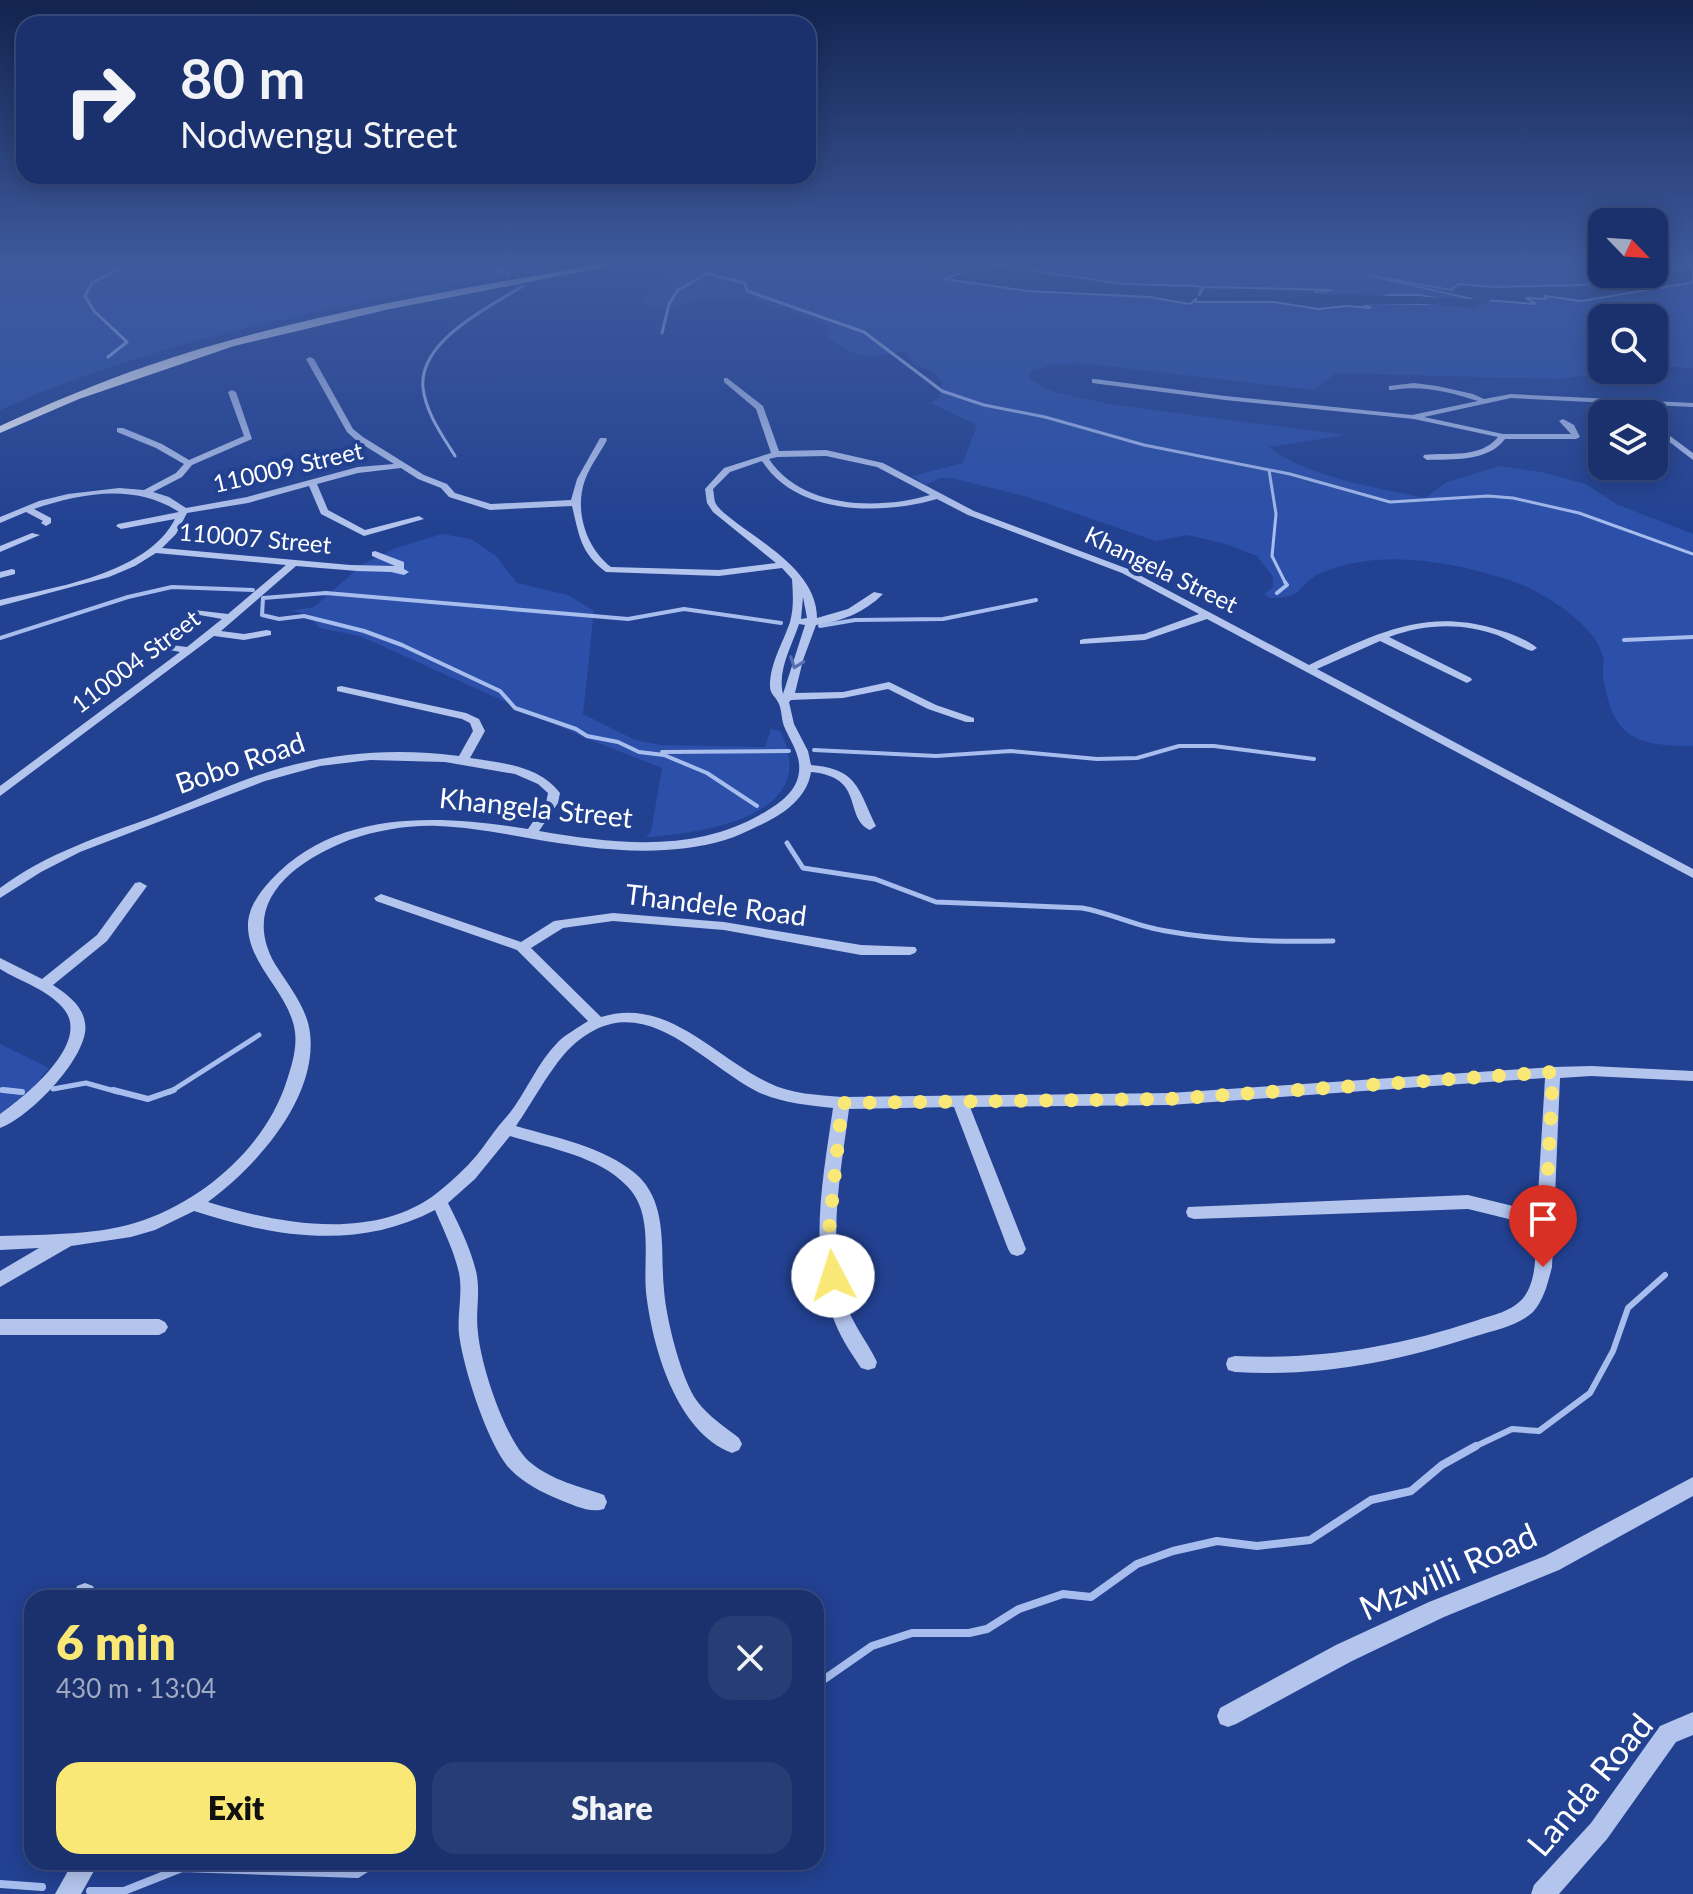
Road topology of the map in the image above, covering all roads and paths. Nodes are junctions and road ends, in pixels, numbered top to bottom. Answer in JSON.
{"nodes":[{"id":1,"x":185,"y":349,"type":"edge"},
{"id":2,"x":214,"y":349,"type":"edge"},
{"id":3,"x":310,"y":359,"type":"dead end"},
{"id":4,"x":727,"y":380,"type":"dead end"},
{"id":5,"x":1095,"y":381,"type":"dead end"},
{"id":6,"x":1392,"y":388,"type":"dead end"},
{"id":7,"x":232,"y":392,"type":"dead end"},
{"id":8,"x":1485,"y":400,"type":"junction"},
{"id":9,"x":1637,"y":400,"type":"edge"},
{"id":10,"x":1668,"y":403,"type":"edge"},
{"id":11,"x":1693,"y":405,"type":"edge"},
{"id":12,"x":0,"y":417,"type":"edge"},
{"id":13,"x":1412,"y":417,"type":"junction"},
{"id":14,"x":1563,"y":421,"type":"dead end"},
{"id":15,"x":0,"y":430,"type":"edge"},
{"id":16,"x":120,"y":430,"type":"dead end"},
{"id":17,"x":1503,"y":436,"type":"junction"},
{"id":18,"x":1668,"y":437,"type":"edge"},
{"id":19,"x":603,"y":440,"type":"dead end"},
{"id":20,"x":770,"y":456,"type":"junction"},
{"id":21,"x":1427,"y":457,"type":"dead end"},
{"id":22,"x":1693,"y":457,"type":"edge"},
{"id":23,"x":189,"y":463,"type":"junction"},
{"id":24,"x":401,"y":466,"type":"junction"},
{"id":25,"x":312,"y":483,"type":"junction"},
{"id":26,"x":146,"y":492,"type":"junction"},
{"id":27,"x":937,"y":496,"type":"junction"},
{"id":28,"x":575,"y":503,"type":"junction"},
{"id":29,"x":26,"y":509,"type":"junction"},
{"id":30,"x":183,"y":513,"type":"junction"},
{"id":31,"x":419,"y":519,"type":"dead end"},
{"id":32,"x":0,"y":520,"type":"edge"},
{"id":33,"x":46,"y":523,"type":"dead end"},
{"id":34,"x":121,"y":526,"type":"dead end"},
{"id":35,"x":364,"y":533,"type":"junction"},
{"id":36,"x":35,"y":535,"type":"dead end"},
{"id":37,"x":380,"y":543,"type":"dead end"},
{"id":38,"x":0,"y":549,"type":"edge"},
{"id":39,"x":153,"y":550,"type":"junction"},
{"id":40,"x":375,"y":554,"type":"dead end"},
{"id":41,"x":294,"y":563,"type":"junction"},
{"id":42,"x":784,"y":565,"type":"junction"},
{"id":43,"x":12,"y":572,"type":"dead end"},
{"id":44,"x":0,"y":575,"type":"edge"},
{"id":45,"x":797,"y":578,"type":"junction"},
{"id":46,"x":878,"y":594,"type":"dead end"},
{"id":47,"x":0,"y":603,"type":"edge"},
{"id":48,"x":198,"y":612,"type":"dead end"},
{"id":49,"x":1207,"y":615,"type":"junction"},
{"id":50,"x":230,"y":617,"type":"junction"},
{"id":51,"x":796,"y":622,"type":"junction"},
{"id":52,"x":811,"y":623,"type":"junction"},
{"id":53,"x":212,"y":633,"type":"junction"},
{"id":54,"x":267,"y":633,"type":"dead end"},
{"id":55,"x":1379,"y":636,"type":"junction"},
{"id":56,"x":1084,"y":642,"type":"dead end"},
{"id":57,"x":159,"y":645,"type":"dead end"},
{"id":58,"x":1532,"y":648,"type":"dead end"},
{"id":59,"x":188,"y":650,"type":"junction"},
{"id":60,"x":1308,"y":669,"type":"junction"},
{"id":61,"x":1467,"y":680,"type":"dead end"},
{"id":62,"x":341,"y":689,"type":"dead end"},
{"id":63,"x":783,"y":699,"type":"junction"},
{"id":64,"x":970,"y":720,"type":"dead end"},
{"id":65,"x":463,"y":759,"type":"junction"},
{"id":66,"x":805,"y":768,"type":"junction"},
{"id":67,"x":0,"y":792,"type":"edge"},
{"id":68,"x":870,"y":826,"type":"dead end"},
{"id":69,"x":530,"y":835,"type":"junction"},
{"id":70,"x":1693,"y":874,"type":"edge"},
{"id":71,"x":140,"y":886,"type":"dead end"},
{"id":72,"x":0,"y":894,"type":"edge"},
{"id":73,"x":381,"y":898,"type":"dead end"},
{"id":74,"x":522,"y":947,"type":"junction"},
{"id":75,"x":910,"y":950,"type":"dead end"},
{"id":76,"x":0,"y":963,"type":"edge"},
{"id":77,"x":43,"y":986,"type":"junction"},
{"id":78,"x":597,"y":1022,"type":"junction"},
{"id":79,"x":1553,"y":1072,"type":"junction"},
{"id":80,"x":1693,"y":1076,"type":"edge"},
{"id":81,"x":959,"y":1100,"type":"junction"},
{"id":82,"x":842,"y":1103,"type":"junction"},
{"id":83,"x":0,"y":1122,"type":"edge"},
{"id":84,"x":504,"y":1128,"type":"junction"},
{"id":85,"x":439,"y":1202,"type":"junction"},
{"id":86,"x":193,"y":1204,"type":"junction"},
{"id":87,"x":1194,"y":1212,"type":"dead end"},
{"id":88,"x":1545,"y":1221,"type":"junction"},
{"id":89,"x":69,"y":1239,"type":"junction"},
{"id":90,"x":0,"y":1243,"type":"edge"},
{"id":91,"x":1017,"y":1249,"type":"dead end"},
{"id":92,"x":0,"y":1280,"type":"edge"},
{"id":93,"x":0,"y":1327,"type":"edge"},
{"id":94,"x":159,"y":1327,"type":"dead end"},
{"id":95,"x":868,"y":1362,"type":"dead end"},
{"id":96,"x":1235,"y":1364,"type":"dead end"},
{"id":97,"x":732,"y":1444,"type":"dead end"},
{"id":98,"x":1693,"y":1486,"type":"edge"},
{"id":99,"x":597,"y":1502,"type":"dead end"},
{"id":100,"x":1228,"y":1716,"type":"dead end"},
{"id":101,"x":1693,"y":1723,"type":"edge"},
{"id":102,"x":82,"y":1870,"type":"edge"},
{"id":103,"x":67,"y":1894,"type":"edge"},
{"id":104,"x":1543,"y":1894,"type":"edge"}],
"edges":[{"from":1,"to":12,"type":"main road"},
{"from":2,"to":15,"type":"main road"},
{"from":3,"to":24,"type":"street"},
{"from":4,"to":20,"type":"street"},
{"from":5,"to":13,"type":"street"},
{"from":6,"to":8,"type":"street"},
{"from":7,"to":23,"type":"street"},
{"from":8,"to":9,"type":"street"},
{"from":8,"to":13,"type":"street"},
{"from":10,"to":11,"type":"street"},
{"from":13,"to":17,"type":"street"},
{"from":14,"to":17,"type":"street"},
{"from":16,"to":23,"type":"street"},
{"from":17,"to":21,"type":"street"},
{"from":18,"to":22,"type":"street"},
{"from":19,"to":28,"type":"street"},
{"from":20,"to":27,"type":"street","name":"Khangela Street"},
{"from":20,"to":27,"type":"street"},
{"from":20,"to":42,"type":"street","name":"Khangela Street"},
{"from":23,"to":26,"type":"street"},
{"from":24,"to":25,"type":"street","name":"110009 Street"},
{"from":24,"to":28,"type":"street"},
{"from":25,"to":30,"type":"street","name":"110009 Street"},
{"from":25,"to":35,"type":"street"},
{"from":26,"to":29,"type":"street"},
{"from":26,"to":30,"type":"street"},
{"from":27,"to":49,"type":"street","name":"Khangela Street"},
{"from":28,"to":42,"type":"street"},
{"from":29,"to":32,"type":"street"},
{"from":29,"to":33,"type":"street"},
{"from":30,"to":34,"type":"street","name":"110009 Street"},
{"from":30,"to":39,"type":"street"},
{"from":31,"to":35,"type":"street"},
{"from":35,"to":37,"type":"street"},
{"from":36,"to":38,"type":"street"},
{"from":39,"to":41,"type":"street","name":"110007 Street"},
{"from":39,"to":47,"type":"street"},
{"from":40,"to":41,"type":"street","name":"110007 Street"},
{"from":41,"to":50,"type":"street","name":"110004 Street"},
{"from":42,"to":45,"type":"street","name":"Khangela Street"},
{"from":43,"to":44,"type":"street"},
{"from":45,"to":51,"type":"street"},
{"from":45,"to":52,"type":"street","name":"Khangela Street"},
{"from":46,"to":52,"type":"street"},
{"from":48,"to":50,"type":"street"},
{"from":49,"to":56,"type":"street"},
{"from":49,"to":60,"type":"street","name":"Khangela Street"},
{"from":50,"to":53,"type":"street","name":"110004 Street"},
{"from":51,"to":52,"type":"street"},
{"from":51,"to":63,"type":"street"},
{"from":52,"to":63,"type":"street","one_way":true},
{"from":53,"to":54,"type":"street"},
{"from":53,"to":59,"type":"street","name":"110004 Street"},
{"from":55,"to":58,"type":"street"},
{"from":55,"to":60,"type":"street"},
{"from":55,"to":61,"type":"street"},
{"from":57,"to":59,"type":"street"},
{"from":59,"to":67,"type":"street","name":"110004 Street"},
{"from":60,"to":70,"type":"street","name":"Khangela Street"},
{"from":62,"to":65,"type":"street"},
{"from":63,"to":64,"type":"street"},
{"from":63,"to":66,"type":"street"},
{"from":65,"to":69,"type":"street","name":"Bobo Road"},
{"from":65,"to":72,"type":"street","name":"Bobo Road"},
{"from":66,"to":68,"type":"street"},
{"from":66,"to":69,"type":"street","name":"Khangela Street"},
{"from":69,"to":86,"type":"street","name":"Khangela Street"},
{"from":71,"to":77,"type":"street"},
{"from":73,"to":74,"type":"street"},
{"from":74,"to":75,"type":"street","name":"Thandele Road"},
{"from":74,"to":78,"type":"street"},
{"from":76,"to":77,"type":"street"},
{"from":77,"to":83,"type":"street"},
{"from":78,"to":82,"type":"street"},
{"from":78,"to":84,"type":"street"},
{"from":79,"to":80,"type":"street"},
{"from":79,"to":81,"type":"street"},
{"from":79,"to":88,"type":"street"},
{"from":81,"to":82,"type":"street"},
{"from":81,"to":91,"type":"street"},
{"from":82,"to":95,"type":"street"},
{"from":84,"to":85,"type":"street"},
{"from":84,"to":97,"type":"street"},
{"from":85,"to":86,"type":"street"},
{"from":85,"to":99,"type":"street"},
{"from":86,"to":89,"type":"street","name":"Khangela Street"},
{"from":87,"to":88,"type":"street"},
{"from":88,"to":96,"type":"street"},
{"from":89,"to":90,"type":"street","name":"Khangela Street"},
{"from":89,"to":92,"type":"street"},
{"from":93,"to":94,"type":"street"},
{"from":98,"to":100,"type":"street","name":"Mzwilli Road"},
{"from":101,"to":104,"type":"street","name":"Landa Road"},
{"from":102,"to":103,"type":"street"}]}
